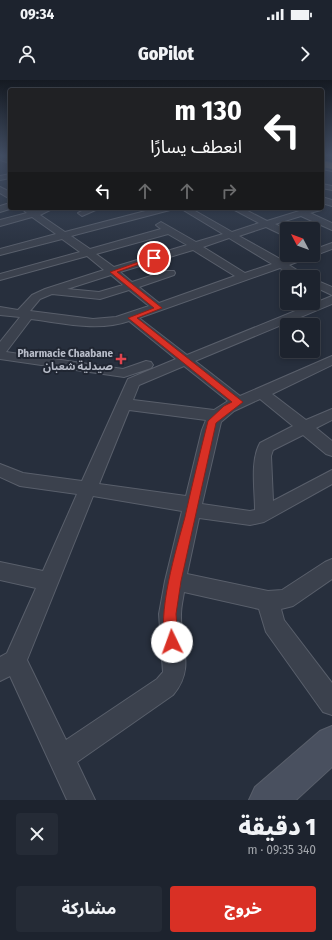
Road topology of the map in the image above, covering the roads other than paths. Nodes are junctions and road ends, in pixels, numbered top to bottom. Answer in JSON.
{"nodes":[{"id":1,"x":28,"y":210,"type":"edge"},
{"id":2,"x":45,"y":210,"type":"edge"},
{"id":3,"x":90,"y":210,"type":"edge"},
{"id":4,"x":158,"y":210,"type":"edge"},
{"id":5,"x":187,"y":210,"type":"edge"},
{"id":6,"x":241,"y":210,"type":"edge"},
{"id":7,"x":312,"y":210,"type":"edge"},
{"id":8,"x":82,"y":213,"type":"dead end"},
{"id":9,"x":302,"y":213,"type":"junction"},
{"id":10,"x":34,"y":214,"type":"junction"},
{"id":11,"x":144,"y":214,"type":"junction"},
{"id":12,"x":0,"y":223,"type":"edge"},
{"id":13,"x":267,"y":224,"type":"junction"},
{"id":14,"x":332,"y":227,"type":"edge"},
{"id":15,"x":170,"y":230,"type":"junction"},
{"id":16,"x":280,"y":230,"type":"edge"},
{"id":17,"x":63,"y":235,"type":"junction"},
{"id":18,"x":229,"y":235,"type":"junction"},
{"id":19,"x":195,"y":245,"type":"junction"},
{"id":20,"x":332,"y":246,"type":"edge"},
{"id":21,"x":320,"y":249,"type":"edge"},
{"id":22,"x":0,"y":252,"type":"edge"},
{"id":23,"x":89,"y":253,"type":"junction"},
{"id":24,"x":286,"y":262,"type":"edge"},
{"id":25,"x":280,"y":264,"type":"junction"},
{"id":26,"x":291,"y":270,"type":"edge"},
{"id":27,"x":113,"y":272,"type":"junction"},
{"id":28,"x":170,"y":273,"type":"dead end"},
{"id":29,"x":244,"y":277,"type":"junction"},
{"id":30,"x":0,"y":278,"type":"edge"},
{"id":31,"x":131,"y":286,"type":"junction"},
{"id":32,"x":320,"y":287,"type":"edge"},
{"id":33,"x":49,"y":290,"type":"junction"},
{"id":34,"x":332,"y":295,"type":"edge"},
{"id":35,"x":320,"y":298,"type":"edge"},
{"id":36,"x":159,"y":308,"type":"junction"},
{"id":37,"x":286,"y":310,"type":"edge"},
{"id":38,"x":0,"y":311,"type":"edge"},
{"id":39,"x":24,"y":314,"type":"junction"},
{"id":40,"x":132,"y":318,"type":"junction"},
{"id":41,"x":0,"y":351,"type":"edge"},
{"id":42,"x":0,"y":355,"type":"edge"},
{"id":43,"x":179,"y":357,"type":"junction"},
{"id":44,"x":332,"y":360,"type":"edge"},
{"id":45,"x":128,"y":378,"type":"junction"},
{"id":46,"x":262,"y":393,"type":"junction"},
{"id":47,"x":238,"y":402,"type":"junction"},
{"id":48,"x":124,"y":404,"type":"junction"},
{"id":49,"x":332,"y":414,"type":"edge"},
{"id":50,"x":217,"y":416,"type":"junction"},
{"id":51,"x":305,"y":428,"type":"junction"},
{"id":52,"x":332,"y":450,"type":"edge"},
{"id":53,"x":0,"y":470,"type":"edge"},
{"id":54,"x":332,"y":476,"type":"edge"},
{"id":55,"x":89,"y":489,"type":"junction"},
{"id":56,"x":192,"y":507,"type":"junction"},
{"id":57,"x":264,"y":515,"type":"junction"},
{"id":58,"x":332,"y":568,"type":"edge"},
{"id":59,"x":0,"y":571,"type":"edge"},
{"id":60,"x":48,"y":581,"type":"junction"},
{"id":61,"x":175,"y":581,"type":"junction"},
{"id":62,"x":268,"y":601,"type":"junction"},
{"id":63,"x":8,"y":665,"type":"edge"},
{"id":64,"x":332,"y":703,"type":"edge"},
{"id":65,"x":332,"y":743,"type":"edge"},
{"id":66,"x":61,"y":758,"type":"junction"},
{"id":67,"x":81,"y":800,"type":"edge"},
{"id":68,"x":268,"y":800,"type":"edge"}],
"edges":[{"from":1,"to":10,"type":"street"},
{"from":2,"to":10,"type":"street"},
{"from":3,"to":8,"type":"street"},
{"from":4,"to":11,"type":"street"},
{"from":5,"to":18,"type":"street"},
{"from":6,"to":13,"type":"street"},
{"from":7,"to":9,"type":"street"},
{"from":9,"to":13,"type":"street"},
{"from":9,"to":14,"type":"street"},
{"from":10,"to":12,"type":"street"},
{"from":10,"to":17,"type":"street"},
{"from":11,"to":15,"type":"street"},
{"from":11,"to":17,"type":"street"},
{"from":13,"to":16,"type":"street"},
{"from":13,"to":18,"type":"street"},
{"from":15,"to":19,"type":"street"},
{"from":15,"to":23,"type":"street"},
{"from":17,"to":22,"type":"street"},
{"from":17,"to":23,"type":"street"},
{"from":18,"to":19,"type":"street"},
{"from":18,"to":25,"type":"street"},
{"from":19,"to":27,"type":"street"},
{"from":19,"to":29,"type":"street"},
{"from":20,"to":21,"type":"street"},
{"from":23,"to":27,"type":"street"},
{"from":23,"to":30,"type":"street"},
{"from":24,"to":25,"type":"street"},
{"from":25,"to":26,"type":"street"},
{"from":25,"to":29,"type":"street"},
{"from":27,"to":31,"type":"street"},
{"from":27,"to":33,"type":"street"},
{"from":28,"to":31,"type":"street"},
{"from":29,"to":36,"type":"street"},
{"from":31,"to":33,"type":"street"},
{"from":31,"to":36,"type":"street"},
{"from":32,"to":34,"type":"street"},
{"from":33,"to":39,"type":"street"},
{"from":34,"to":35,"type":"street"},
{"from":34,"to":43,"type":"street"},
{"from":36,"to":40,"type":"street"},
{"from":37,"to":43,"type":"street"},
{"from":38,"to":39,"type":"street"},
{"from":39,"to":40,"type":"street"},
{"from":39,"to":41,"type":"street"},
{"from":40,"to":43,"type":"street"},
{"from":42,"to":45,"type":"street"},
{"from":43,"to":45,"type":"street"},
{"from":43,"to":47,"type":"street"},
{"from":44,"to":46,"type":"street"},
{"from":45,"to":48,"type":"street"},
{"from":46,"to":47,"type":"street"},
{"from":46,"to":51,"type":"street"},
{"from":47,"to":50,"type":"street"},
{"from":48,"to":50,"type":"street"},
{"from":48,"to":55,"type":"street"},
{"from":49,"to":51,"type":"street"},
{"from":50,"to":56,"type":"street"},
{"from":51,"to":52,"type":"street"},
{"from":51,"to":57,"type":"street"},
{"from":53,"to":55,"type":"street"},
{"from":54,"to":57,"type":"street"},
{"from":55,"to":56,"type":"street"},
{"from":55,"to":60,"type":"street"},
{"from":56,"to":57,"type":"street"},
{"from":56,"to":61,"type":"street"},
{"from":58,"to":62,"type":"street"},
{"from":59,"to":60,"type":"street"},
{"from":60,"to":63,"type":"street"},
{"from":61,"to":62,"type":"street"},
{"from":61,"to":66,"type":"street"},
{"from":62,"to":64,"type":"street"},
{"from":63,"to":66,"type":"street"},
{"from":65,"to":68,"type":"street"},
{"from":66,"to":67,"type":"street"}]}
